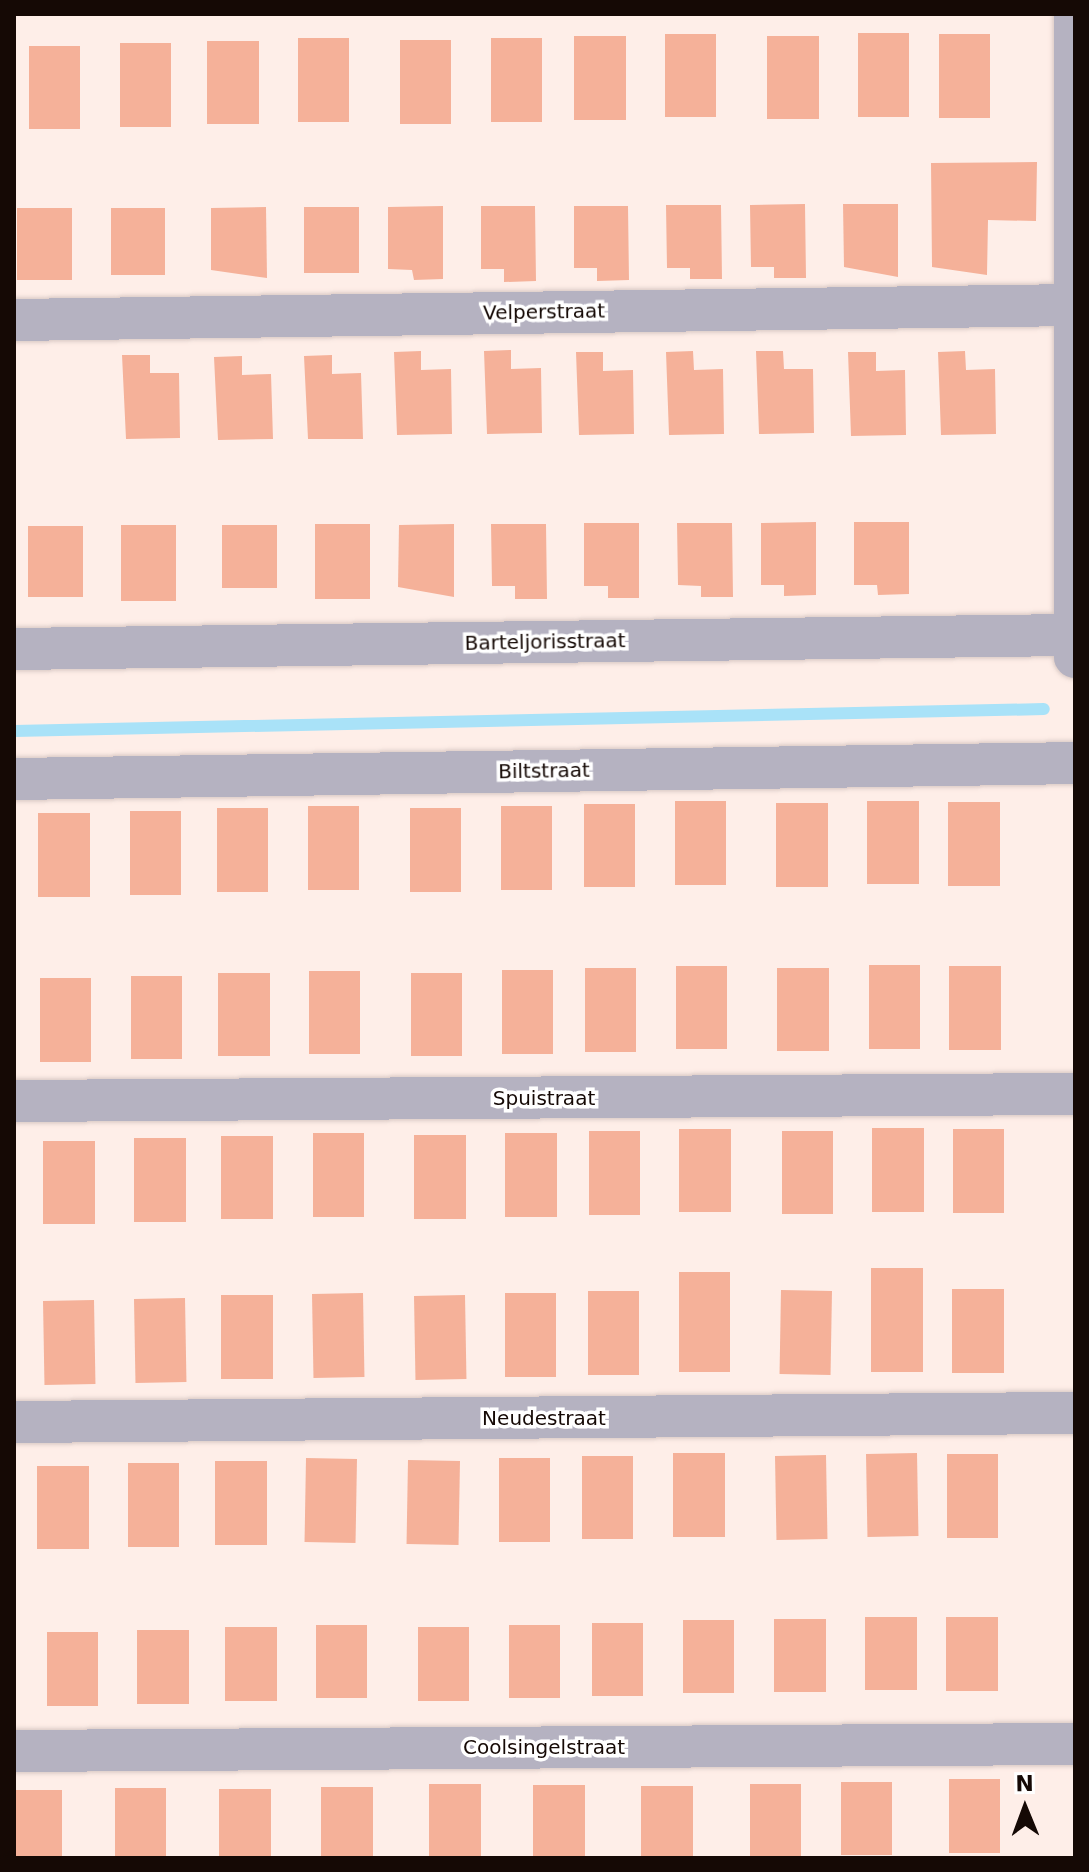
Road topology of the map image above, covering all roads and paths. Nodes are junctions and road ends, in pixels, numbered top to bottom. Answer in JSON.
{"nodes":[{"id":1,"x":1075,"y":14,"type":"edge"},
{"id":2,"x":1075,"y":305,"type":"edge"},
{"id":3,"x":14,"y":320,"type":"edge"},
{"id":4,"x":1075,"y":635,"type":"edge"},
{"id":5,"x":14,"y":649,"type":"edge"},
{"id":6,"x":1075,"y":657,"type":"edge"},
{"id":7,"x":1075,"y":763,"type":"edge"},
{"id":8,"x":14,"y":779,"type":"edge"},
{"id":9,"x":1075,"y":1094,"type":"edge"},
{"id":10,"x":14,"y":1101,"type":"edge"},
{"id":11,"x":1075,"y":1413,"type":"edge"},
{"id":12,"x":14,"y":1422,"type":"edge"},
{"id":13,"x":1075,"y":1744,"type":"edge"},
{"id":14,"x":14,"y":1751,"type":"edge"}],
"edges":[{"from":1,"to":2,"type":"street"},
{"from":2,"to":3,"type":"street","name":"Velperstraat"},
{"from":2,"to":4,"type":"street"},
{"from":4,"to":5,"type":"street","name":"Barteljorisstraat"},
{"from":4,"to":6,"type":"street"},
{"from":7,"to":8,"type":"street","name":"Biltstraat"},
{"from":9,"to":10,"type":"street","name":"Spuistraat"},
{"from":11,"to":12,"type":"street","name":"Neudestraat"},
{"from":13,"to":14,"type":"street","name":"Coolsingelstraat"}]}
